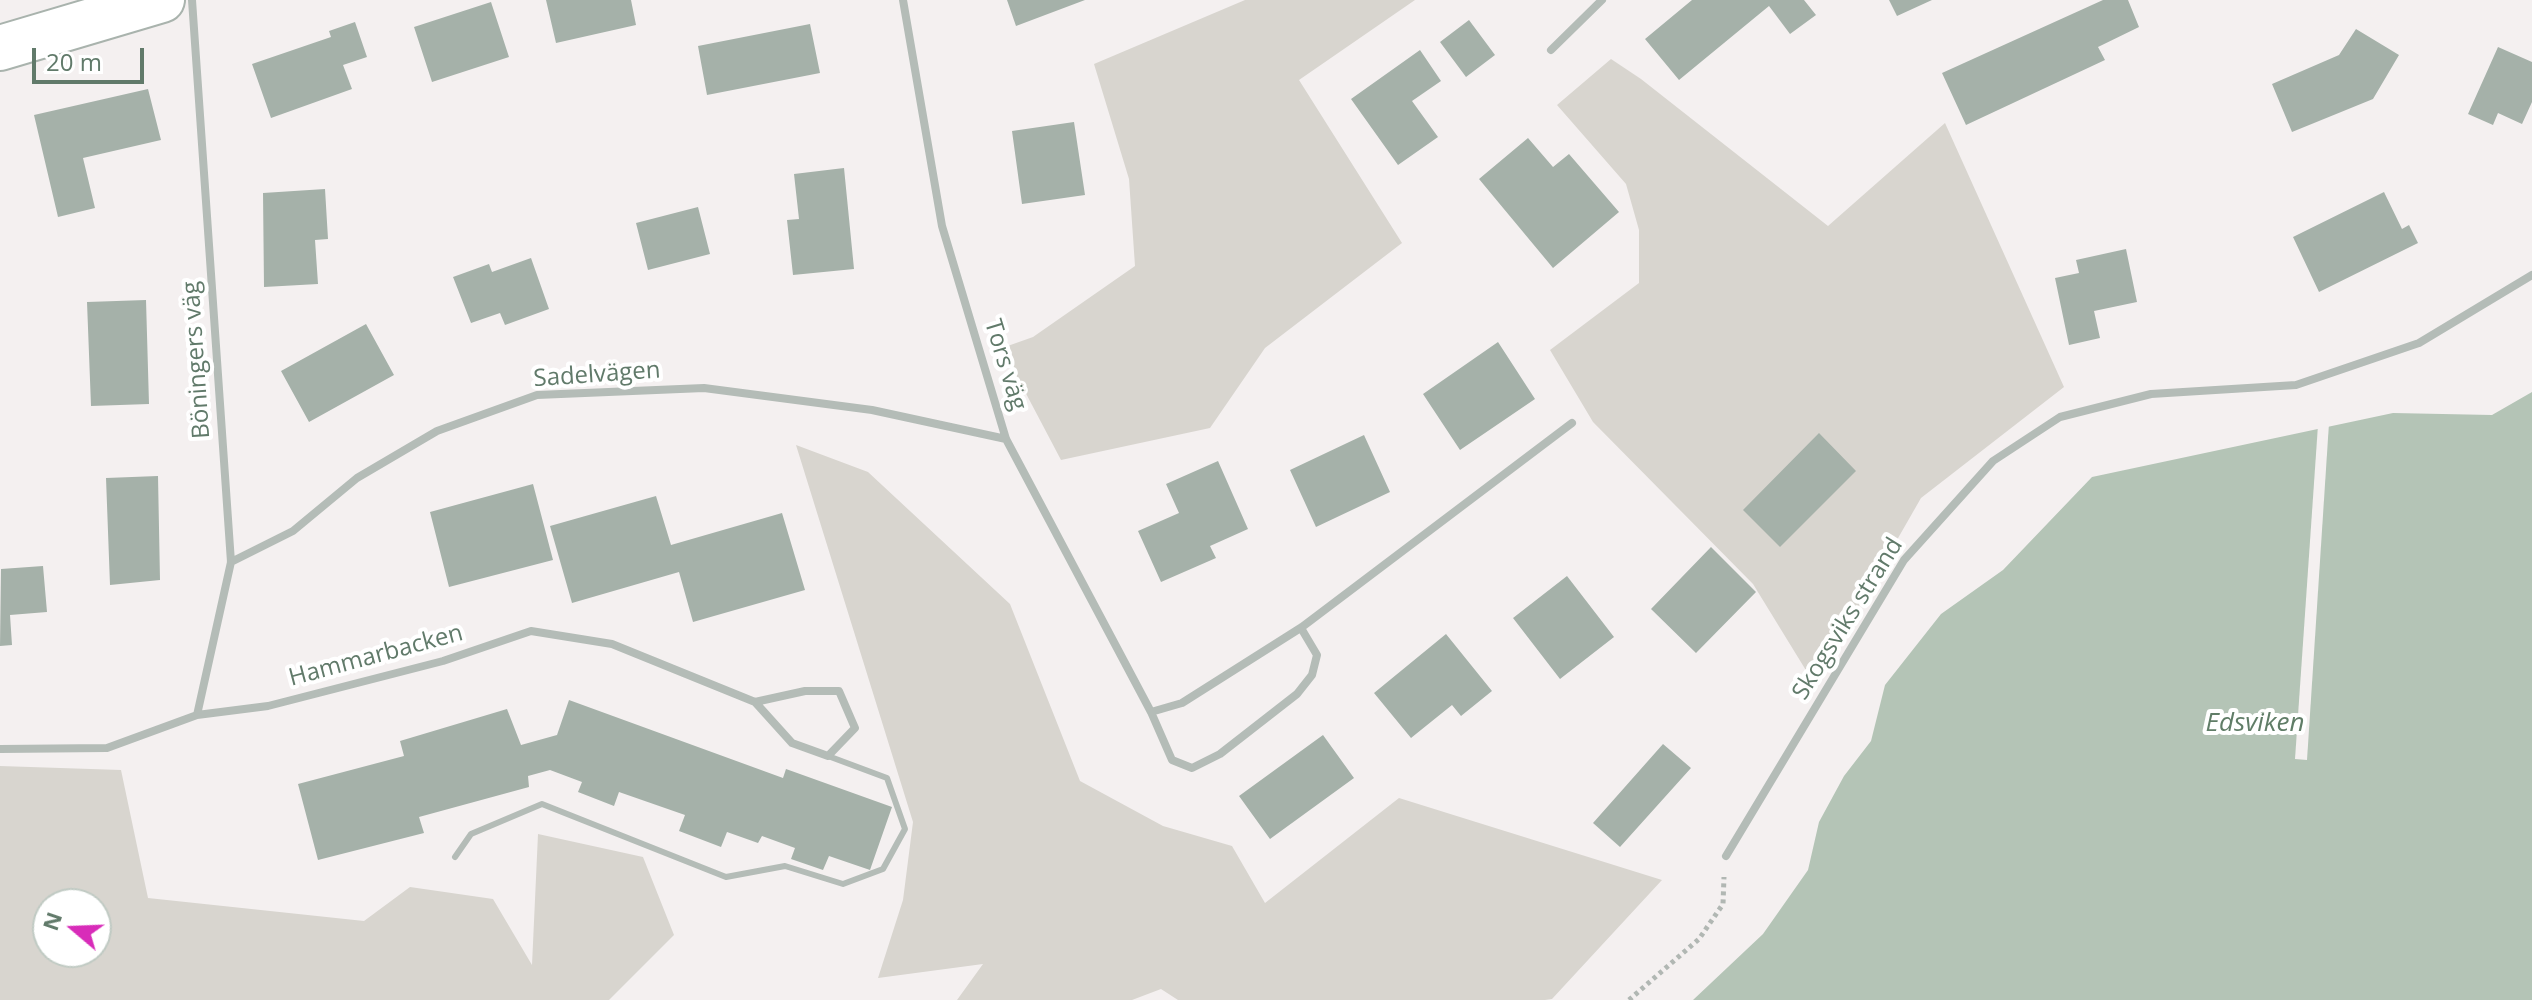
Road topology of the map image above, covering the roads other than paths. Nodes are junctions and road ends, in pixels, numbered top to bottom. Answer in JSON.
{"nodes":[{"id":1,"x":162,"y":0,"type":"edge"},
{"id":2,"x":192,"y":0,"type":"edge"},
{"id":3,"x":903,"y":0,"type":"edge"},
{"id":4,"x":1602,"y":0,"type":"edge"},
{"id":5,"x":0,"y":48,"type":"edge"},
{"id":6,"x":1551,"y":50,"type":"dead end"},
{"id":7,"x":2532,"y":275,"type":"edge"},
{"id":8,"x":1572,"y":423,"type":"dead end"},
{"id":9,"x":1006,"y":439,"type":"junction"},
{"id":10,"x":231,"y":562,"type":"junction"},
{"id":11,"x":1301,"y":628,"type":"junction"},
{"id":12,"x":755,"y":702,"type":"junction"},
{"id":13,"x":1151,"y":712,"type":"junction"},
{"id":14,"x":197,"y":715,"type":"junction"},
{"id":15,"x":0,"y":749,"type":"edge"},
{"id":16,"x":828,"y":756,"type":"junction"},
{"id":17,"x":1726,"y":856,"type":"road end"},
{"id":18,"x":455,"y":857,"type":"dead end"}],
"edges":[{"from":1,"to":5,"type":"street"},
{"from":2,"to":10,"type":"street","name":"Böningers väg"},
{"from":3,"to":9,"type":"street","name":"Tors väg"},
{"from":4,"to":6,"type":"street"},
{"from":7,"to":17,"type":"street","name":"Skogsviks strand"},
{"from":8,"to":11,"type":"street"},
{"from":9,"to":10,"type":"street","name":"Sadelvägen"},
{"from":9,"to":13,"type":"street","name":"Tors väg"},
{"from":10,"to":14,"type":"street","name":"Böningers väg"},
{"from":11,"to":13,"type":"street"},
{"from":11,"to":13,"type":"street","name":"Tors väg"},
{"from":12,"to":14,"type":"street","name":"Hammarbacken"},
{"from":12,"to":16,"type":"street","name":"Hammarbacken"},
{"from":12,"to":16,"type":"street"},
{"from":14,"to":15,"type":"street","name":"Hammarbacken"},
{"from":16,"to":18,"type":"lane"}]}
